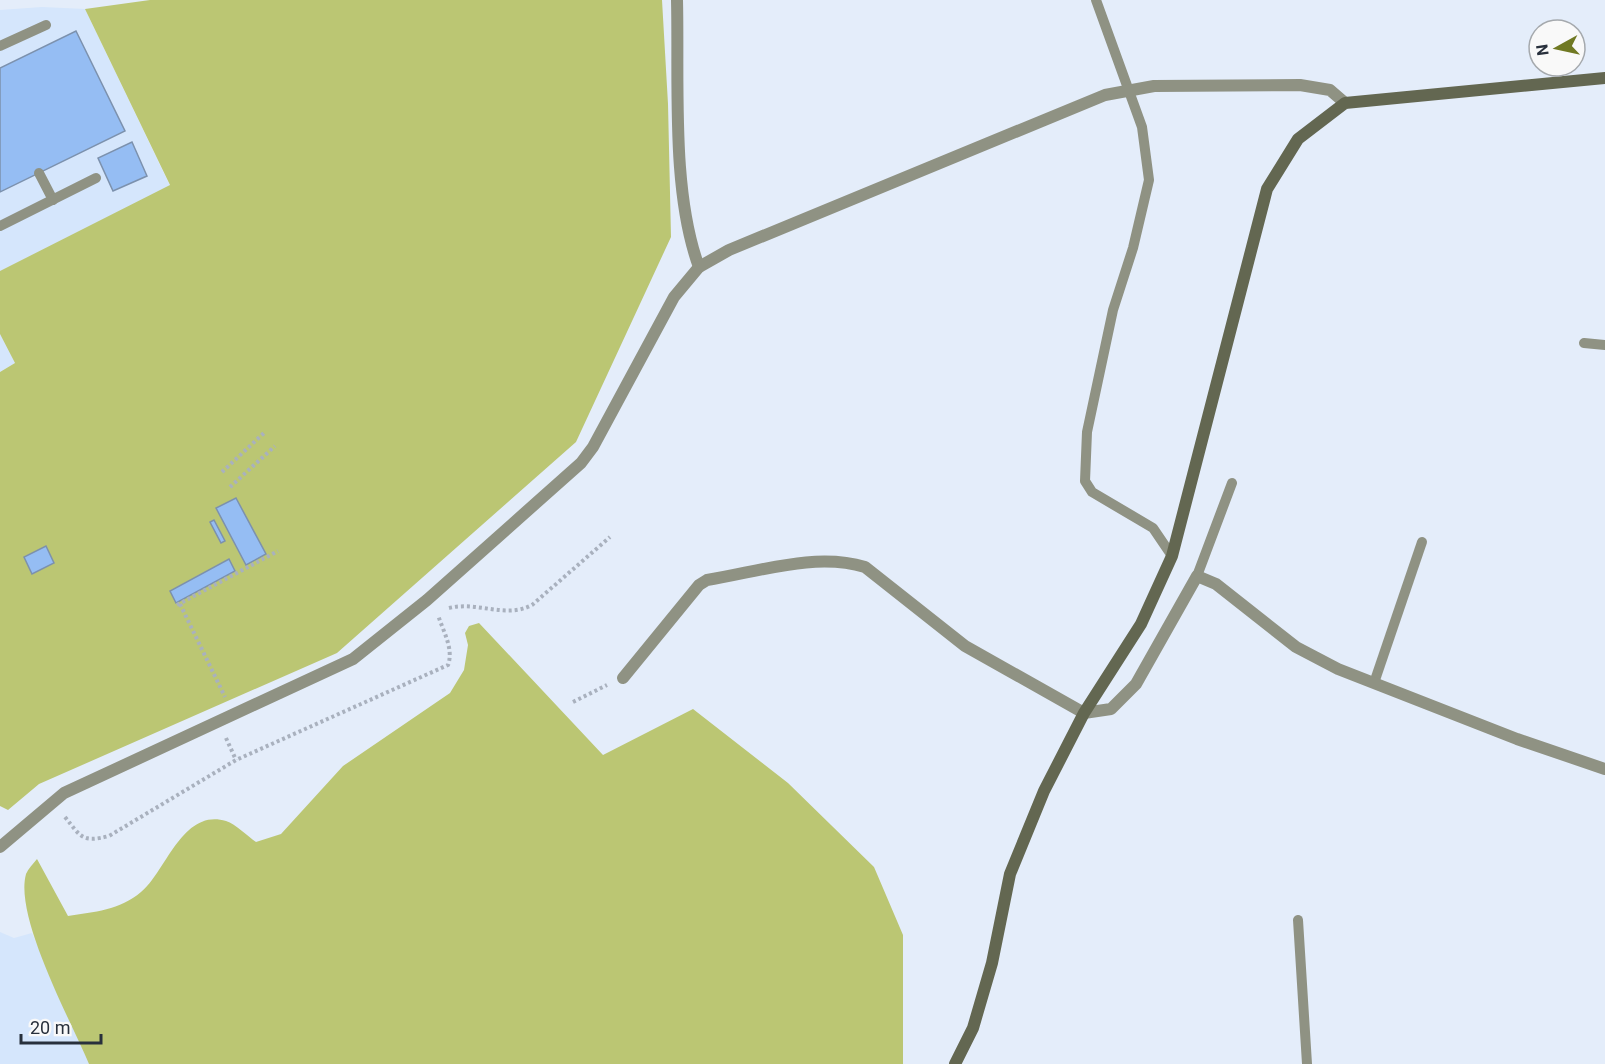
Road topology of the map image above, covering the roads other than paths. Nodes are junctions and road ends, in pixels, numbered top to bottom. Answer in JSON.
{"nodes":[{"id":1,"x":677,"y":0,"type":"edge"},
{"id":2,"x":1096,"y":0,"type":"edge"},
{"id":3,"x":46,"y":25,"type":"dead end"},
{"id":4,"x":0,"y":46,"type":"edge"},
{"id":5,"x":1605,"y":78,"type":"edge"},
{"id":6,"x":1129,"y":90,"type":"junction"},
{"id":7,"x":1345,"y":103,"type":"junction"},
{"id":8,"x":39,"y":173,"type":"dead end"},
{"id":9,"x":96,"y":178,"type":"dead end"},
{"id":10,"x":53,"y":200,"type":"junction"},
{"id":11,"x":0,"y":226,"type":"edge"},
{"id":12,"x":699,"y":267,"type":"junction"},
{"id":13,"x":1584,"y":343,"type":"dead end"},
{"id":14,"x":1605,"y":345,"type":"edge"},
{"id":15,"x":1232,"y":483,"type":"dead end"},
{"id":16,"x":1422,"y":542,"type":"dead end"},
{"id":17,"x":1172,"y":556,"type":"junction"},
{"id":18,"x":1197,"y":576,"type":"junction"},
{"id":19,"x":623,"y":678,"type":"road end"},
{"id":20,"x":1374,"y":683,"type":"junction"},
{"id":21,"x":1084,"y":713,"type":"junction"},
{"id":22,"x":1605,"y":769,"type":"edge"},
{"id":23,"x":0,"y":847,"type":"edge"},
{"id":24,"x":1298,"y":920,"type":"dead end"},
{"id":25,"x":956,"y":1064,"type":"edge"},
{"id":26,"x":1307,"y":1064,"type":"edge"}],
"edges":[{"from":1,"to":12,"type":"street"},
{"from":2,"to":6,"type":"lane"},
{"from":3,"to":4,"type":"lane"},
{"from":5,"to":7,"type":"street"},
{"from":6,"to":7,"type":"street"},
{"from":6,"to":12,"type":"street"},
{"from":6,"to":17,"type":"lane"},
{"from":7,"to":17,"type":"street"},
{"from":8,"to":10,"type":"lane"},
{"from":9,"to":10,"type":"lane"},
{"from":10,"to":11,"type":"lane"},
{"from":12,"to":23,"type":"street"},
{"from":13,"to":14,"type":"lane"},
{"from":15,"to":18,"type":"lane"},
{"from":16,"to":20,"type":"lane"},
{"from":17,"to":21,"type":"street"},
{"from":18,"to":20,"type":"street"},
{"from":18,"to":21,"type":"street"},
{"from":19,"to":21,"type":"street"},
{"from":20,"to":22,"type":"street"},
{"from":21,"to":25,"type":"street"},
{"from":24,"to":26,"type":"lane"}]}
